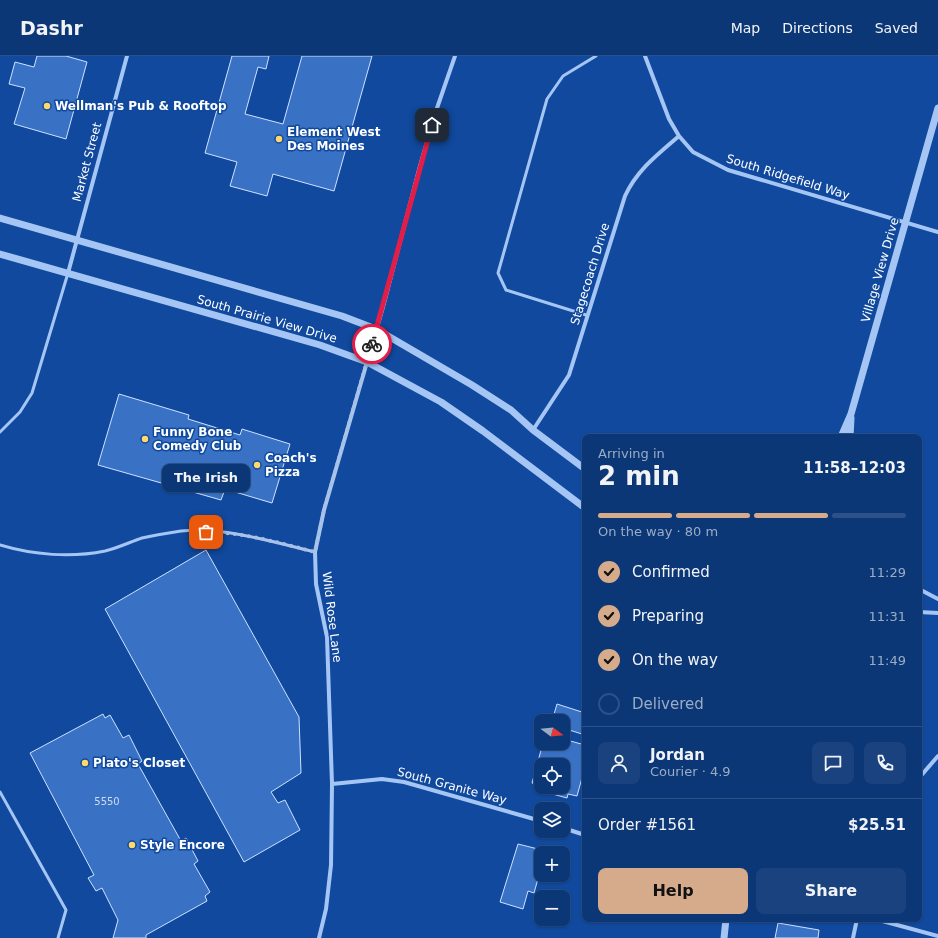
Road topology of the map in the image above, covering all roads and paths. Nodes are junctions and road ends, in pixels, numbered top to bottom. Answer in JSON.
{"nodes":[{"id":1,"x":127,"y":56,"type":"edge"},
{"id":2,"x":455,"y":56,"type":"edge"},
{"id":3,"x":596,"y":56,"type":"edge"},
{"id":4,"x":645,"y":56,"type":"edge"},
{"id":5,"x":938,"y":108,"type":"edge"},
{"id":6,"x":679,"y":136,"type":"junction"},
{"id":7,"x":0,"y":218,"type":"edge"},
{"id":8,"x":904,"y":222,"type":"junction"},
{"id":9,"x":938,"y":232,"type":"edge"},
{"id":10,"x":76,"y":239,"type":"junction"},
{"id":11,"x":0,"y":254,"type":"edge"},
{"id":12,"x":68,"y":273,"type":"junction"},
{"id":13,"x":586,"y":315,"type":"junction"},
{"id":14,"x":376,"y":329,"type":"junction"},
{"id":15,"x":367,"y":362,"type":"junction"},
{"id":16,"x":851,"y":414,"type":"junction"},
{"id":17,"x":533,"y":430,"type":"junction"},
{"id":18,"x":0,"y":432,"type":"edge"},
{"id":19,"x":842,"y":434,"type":"edge"},
{"id":20,"x":850,"y":434,"type":"edge"},
{"id":21,"x":582,"y":467,"type":"edge"},
{"id":22,"x":582,"y":506,"type":"edge"},
{"id":23,"x":0,"y":545,"type":"edge"},
{"id":24,"x":315,"y":552,"type":"junction"},
{"id":25,"x":922,"y":591,"type":"edge"},
{"id":26,"x":938,"y":599,"type":"edge"},
{"id":27,"x":922,"y":612,"type":"edge"},
{"id":28,"x":938,"y":613,"type":"edge"},
{"id":29,"x":938,"y":756,"type":"edge"},
{"id":30,"x":922,"y":775,"type":"edge"},
{"id":31,"x":332,"y":784,"type":"junction"},
{"id":32,"x":0,"y":792,"type":"edge"},
{"id":33,"x":534,"y":819,"type":"edge"},
{"id":34,"x":570,"y":830,"type":"edge"},
{"id":35,"x":582,"y":833,"type":"edge"},
{"id":36,"x":726,"y":922,"type":"edge"},
{"id":37,"x":856,"y":922,"type":"edge"},
{"id":38,"x":887,"y":922,"type":"edge"},
{"id":39,"x":938,"y":936,"type":"edge"},
{"id":40,"x":58,"y":938,"type":"edge"},
{"id":41,"x":319,"y":938,"type":"edge"},
{"id":42,"x":724,"y":938,"type":"edge"},
{"id":43,"x":853,"y":938,"type":"edge"}],
"edges":[{"from":1,"to":10,"type":"street","name":"Market Street"},
{"from":2,"to":14,"type":"street","name":"Wild Rose Lane"},
{"from":3,"to":13,"type":"lane"},
{"from":4,"to":6,"type":"street","name":"South Ridgefield Way"},
{"from":5,"to":8,"type":"street","name":"Village View Drive"},
{"from":6,"to":8,"type":"street","name":"South Ridgefield Way"},
{"from":6,"to":13,"type":"street","name":"Stagecoach Drive"},
{"from":7,"to":10,"type":"street","name":"South Prairie View Drive"},
{"from":8,"to":9,"type":"street","name":"South Ridgefield Way"},
{"from":8,"to":16,"type":"street","name":"Village View Drive"},
{"from":10,"to":12,"type":"street","name":"Market Street"},
{"from":10,"to":14,"type":"street","name":"South Prairie View Drive"},
{"from":11,"to":12,"type":"street","name":"South Prairie View Drive"},
{"from":12,"to":15,"type":"street","name":"South Prairie View Drive"},
{"from":12,"to":18,"type":"lane"},
{"from":13,"to":17,"type":"street","name":"Stagecoach Drive"},
{"from":14,"to":15,"type":"street","name":"Wild Rose Lane"},
{"from":14,"to":17,"type":"street","name":"South Prairie View Drive"},
{"from":15,"to":22,"type":"street","name":"South Prairie View Drive"},
{"from":15,"to":24,"type":"street","name":"Wild Rose Lane"},
{"from":16,"to":19,"type":"street","name":"Village View Drive"},
{"from":16,"to":20,"type":"street"},
{"from":17,"to":21,"type":"street","name":"South Prairie View Drive"},
{"from":23,"to":24,"type":"lane"},
{"from":24,"to":31,"type":"street","name":"Wild Rose Lane"},
{"from":25,"to":26,"type":"street"},
{"from":27,"to":28,"type":"street"},
{"from":29,"to":30,"type":"street"},
{"from":31,"to":33,"type":"street","name":"South Granite Way"},
{"from":31,"to":41,"type":"street","name":"Wild Rose Lane"},
{"from":32,"to":40,"type":"lane"},
{"from":34,"to":35,"type":"street"},
{"from":36,"to":42,"type":"street"},
{"from":37,"to":43,"type":"street"},
{"from":38,"to":39,"type":"street"}]}
